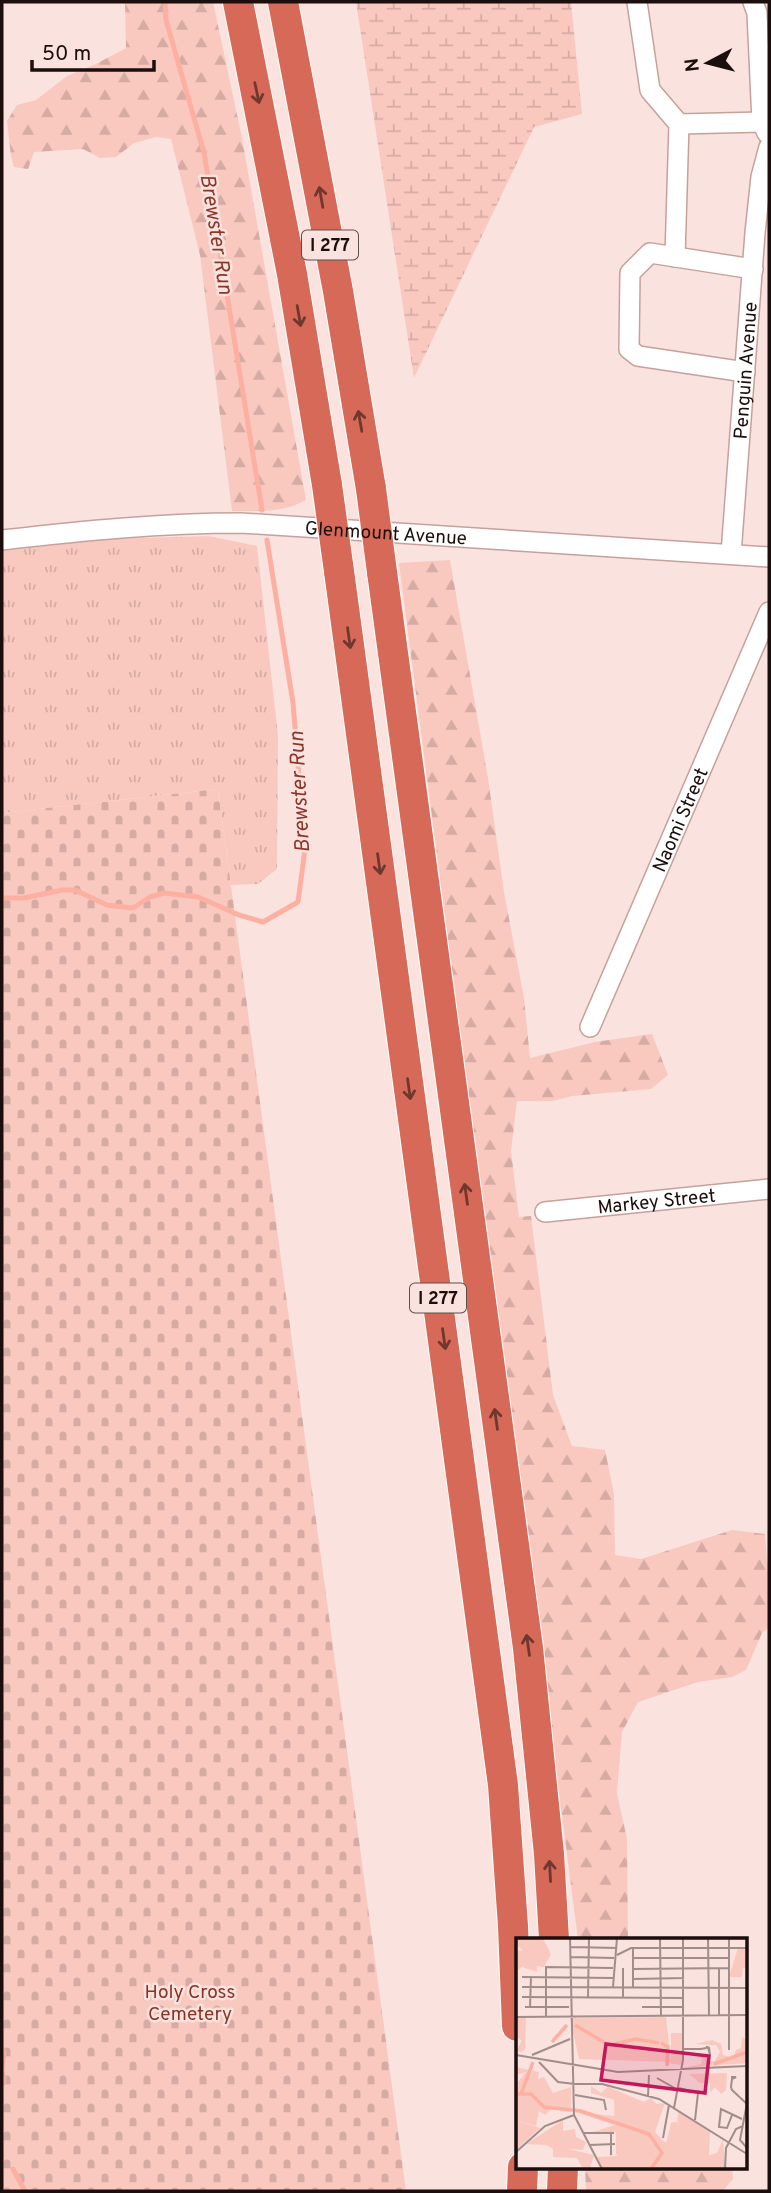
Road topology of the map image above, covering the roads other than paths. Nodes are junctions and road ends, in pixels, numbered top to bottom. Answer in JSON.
{"nodes":[{"id":1,"x":238,"y":2,"type":"edge"},
{"id":2,"x":283,"y":2,"type":"edge"},
{"id":3,"x":637,"y":2,"type":"edge"},
{"id":4,"x":753,"y":2,"type":"edge"},
{"id":5,"x":764,"y":33,"type":"edge"},
{"id":6,"x":679,"y":124,"type":"junction"},
{"id":7,"x":766,"y":130,"type":"edge"},
{"id":8,"x":769,"y":147,"type":"edge"},
{"id":9,"x":675,"y":257,"type":"junction"},
{"id":10,"x":753,"y":269,"type":"junction"},
{"id":11,"x":745,"y":372,"type":"junction"},
{"id":12,"x":2,"y":540,"type":"edge"},
{"id":13,"x":731,"y":554,"type":"junction"},
{"id":14,"x":769,"y":556,"type":"edge"},
{"id":15,"x":769,"y":612,"type":"edge"},
{"id":16,"x":590,"y":1027,"type":"dead end"},
{"id":17,"x":769,"y":1189,"type":"edge"},
{"id":18,"x":545,"y":1212,"type":"dead end"},
{"id":19,"x":554,"y":1938,"type":"edge"},
{"id":20,"x":516,"y":2001,"type":"edge"},
{"id":21,"x":523,"y":2168,"type":"edge"},
{"id":22,"x":563,"y":2168,"type":"edge"},
{"id":23,"x":522,"y":2191,"type":"edge"},
{"id":24,"x":562,"y":2191,"type":"edge"}],
"edges":[{"from":1,"to":20,"type":"highway","number":"I 277","one_way":true,"bridge":true},
{"from":19,"to":2,"type":"highway","number":"I 277","one_way":true,"bridge":true},
{"from":3,"to":6,"type":"street"},
{"from":4,"to":5,"type":"street"},
{"from":5,"to":7,"type":"street"},
{"from":6,"to":7,"type":"street"},
{"from":6,"to":9,"type":"street"},
{"from":8,"to":10,"type":"street","name":"Penguin Avenue"},
{"from":9,"to":10,"type":"street"},
{"from":9,"to":11,"type":"street"},
{"from":10,"to":11,"type":"street","name":"Penguin Avenue"},
{"from":11,"to":13,"type":"street","name":"Penguin Avenue"},
{"from":12,"to":13,"type":"street","name":"Glenmount Avenue"},
{"from":13,"to":14,"type":"street","name":"Glenmount Avenue"},
{"from":15,"to":16,"type":"street","name":"Naomi Street"},
{"from":17,"to":18,"type":"street","name":"Markey Street"},
{"from":21,"to":23,"type":"highway"},
{"from":22,"to":24,"type":"highway"}]}
